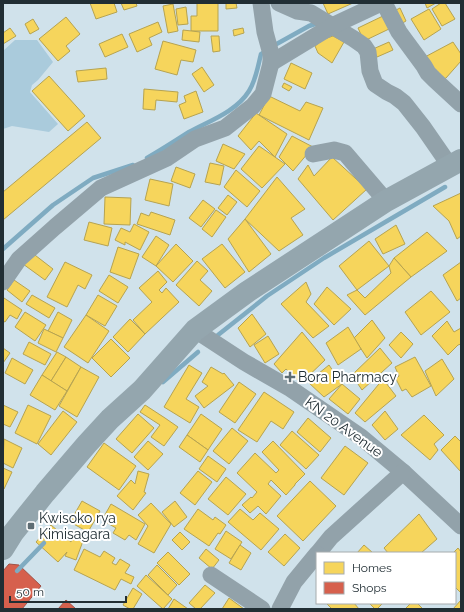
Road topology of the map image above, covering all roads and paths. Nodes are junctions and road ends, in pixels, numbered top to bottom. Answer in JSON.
{"nodes":[{"id":1,"x":261,"y":3,"type":"edge"},
{"id":2,"x":279,"y":3,"type":"edge"},
{"id":3,"x":382,"y":3,"type":"edge"},
{"id":4,"x":330,"y":24,"type":"junction"},
{"id":5,"x":271,"y":58,"type":"junction"},
{"id":6,"x":461,"y":104,"type":"edge"},
{"id":7,"x":313,"y":154,"type":"dead end"},
{"id":8,"x":455,"y":163,"type":"edge"},
{"id":9,"x":386,"y":201,"type":"junction"},
{"id":10,"x":3,"y":282,"type":"edge"},
{"id":11,"x":194,"y":330,"type":"junction"},
{"id":12,"x":403,"y":472,"type":"junction"},
{"id":13,"x":461,"y":526,"type":"edge"},
{"id":14,"x":3,"y":549,"type":"edge"},
{"id":15,"x":318,"y":552,"type":"edge"},
{"id":16,"x":316,"y":554,"type":"edge"},
{"id":17,"x":212,"y":575,"type":"dead end"},
{"id":18,"x":262,"y":609,"type":"edge"},
{"id":19,"x":280,"y":609,"type":"edge"}],
"edges":[{"from":1,"to":5,"type":"street"},
{"from":2,"to":4,"type":"street"},
{"from":3,"to":4,"type":"street"},
{"from":3,"to":6,"type":"street"},
{"from":4,"to":5,"type":"street"},
{"from":4,"to":8,"type":"street"},
{"from":5,"to":10,"type":"street"},
{"from":7,"to":9,"type":"street"},
{"from":8,"to":9,"type":"main road"},
{"from":9,"to":11,"type":"main road"},
{"from":11,"to":12,"type":"street","name":"KN 20 Avenue"},
{"from":11,"to":14,"type":"main road"},
{"from":12,"to":13,"type":"street","name":"KN 20 Avenue"},
{"from":12,"to":15,"type":"street"},
{"from":16,"to":19,"type":"street"},
{"from":17,"to":18,"type":"street"}]}
